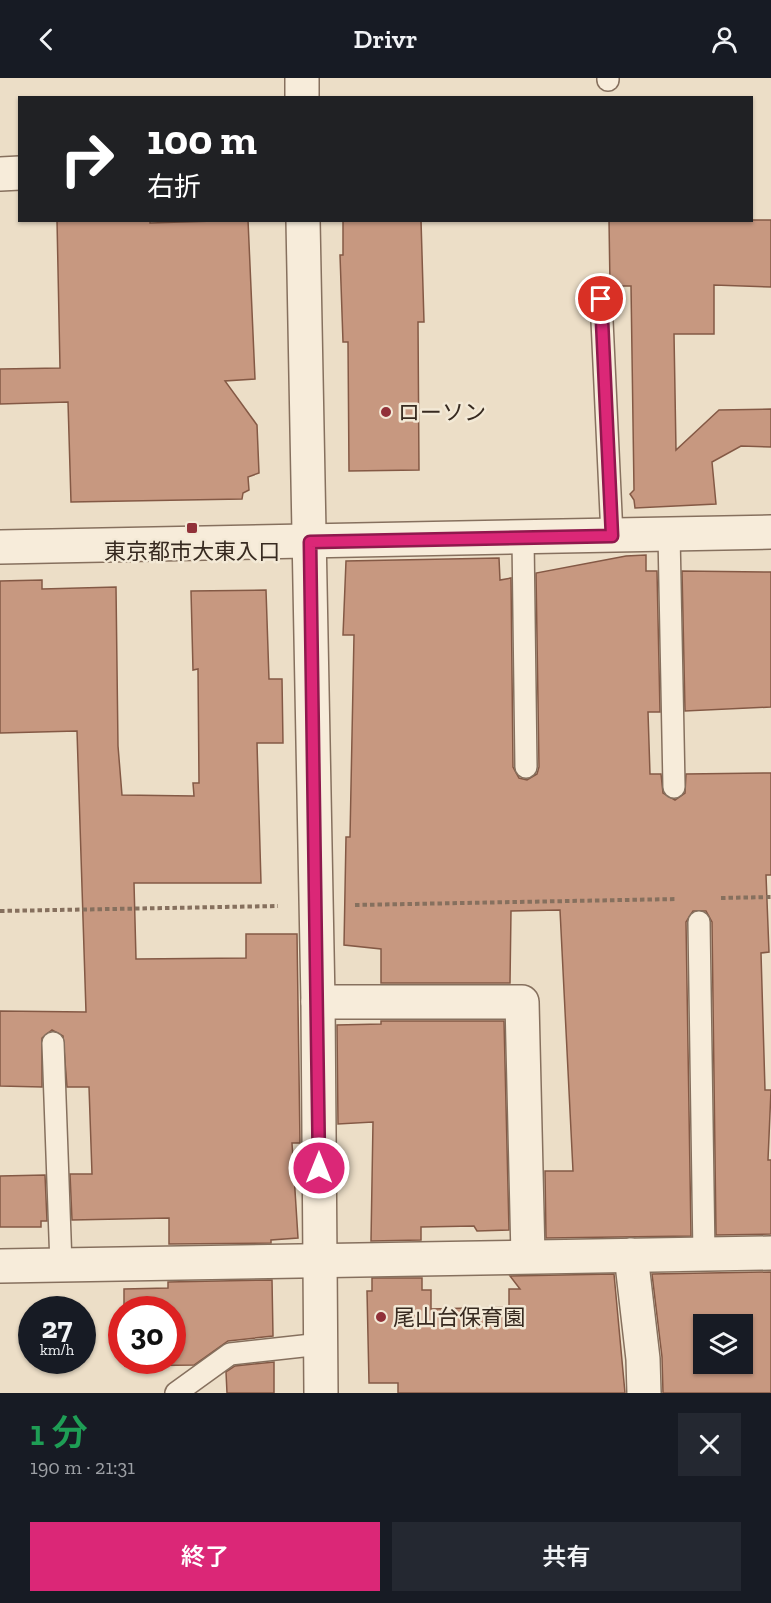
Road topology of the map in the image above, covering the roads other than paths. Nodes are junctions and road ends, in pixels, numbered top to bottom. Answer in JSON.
{"nodes":[{"id":1,"x":302,"y":78,"type":"edge"},
{"id":2,"x":302,"y":96,"type":"edge"},
{"id":3,"x":18,"y":173,"type":"edge"},
{"id":4,"x":0,"y":174,"type":"edge"},
{"id":5,"x":303,"y":222,"type":"edge"},
{"id":6,"x":601,"y":299,"type":"dead end"},
{"id":7,"x":771,"y":532,"type":"edge"},
{"id":8,"x":669,"y":534,"type":"junction"},
{"id":9,"x":612,"y":536,"type":"junction"},
{"id":10,"x":523,"y":538,"type":"junction"},
{"id":11,"x":310,"y":542,"type":"junction"},
{"id":12,"x":0,"y":548,"type":"edge"},
{"id":13,"x":526,"y":767,"type":"dead end"},
{"id":14,"x":674,"y":787,"type":"dead end"},
{"id":15,"x":699,"y":922,"type":"dead end"},
{"id":16,"x":318,"y":1002,"type":"junction"},
{"id":17,"x":53,"y":1043,"type":"dead end"},
{"id":18,"x":771,"y":1253,"type":"edge"},
{"id":19,"x":631,"y":1255,"type":"junction"},
{"id":20,"x":704,"y":1255,"type":"junction"},
{"id":21,"x":528,"y":1256,"type":"junction"},
{"id":22,"x":319,"y":1263,"type":"junction"},
{"id":23,"x":62,"y":1265,"type":"junction"},
{"id":24,"x":0,"y":1266,"type":"edge"},
{"id":25,"x":321,"y":1344,"type":"junction"},
{"id":26,"x":176,"y":1393,"type":"edge"},
{"id":27,"x":321,"y":1393,"type":"edge"},
{"id":28,"x":644,"y":1393,"type":"edge"}],
"edges":[{"from":1,"to":2,"type":"street"},
{"from":3,"to":4,"type":"street"},
{"from":5,"to":11,"type":"street"},
{"from":6,"to":9,"type":"lane"},
{"from":7,"to":8,"type":"street"},
{"from":8,"to":9,"type":"street"},
{"from":8,"to":14,"type":"lane"},
{"from":9,"to":10,"type":"street"},
{"from":10,"to":11,"type":"street"},
{"from":10,"to":13,"type":"lane"},
{"from":11,"to":12,"type":"street"},
{"from":11,"to":16,"type":"street"},
{"from":15,"to":20,"type":"lane"},
{"from":16,"to":21,"type":"street"},
{"from":16,"to":22,"type":"street"},
{"from":17,"to":23,"type":"lane"},
{"from":18,"to":20,"type":"street"},
{"from":19,"to":20,"type":"street"},
{"from":19,"to":21,"type":"street"},
{"from":19,"to":28,"type":"street"},
{"from":21,"to":22,"type":"street"},
{"from":22,"to":23,"type":"street"},
{"from":22,"to":25,"type":"street"},
{"from":23,"to":24,"type":"street"},
{"from":25,"to":26,"type":"lane"},
{"from":25,"to":27,"type":"street"}]}
